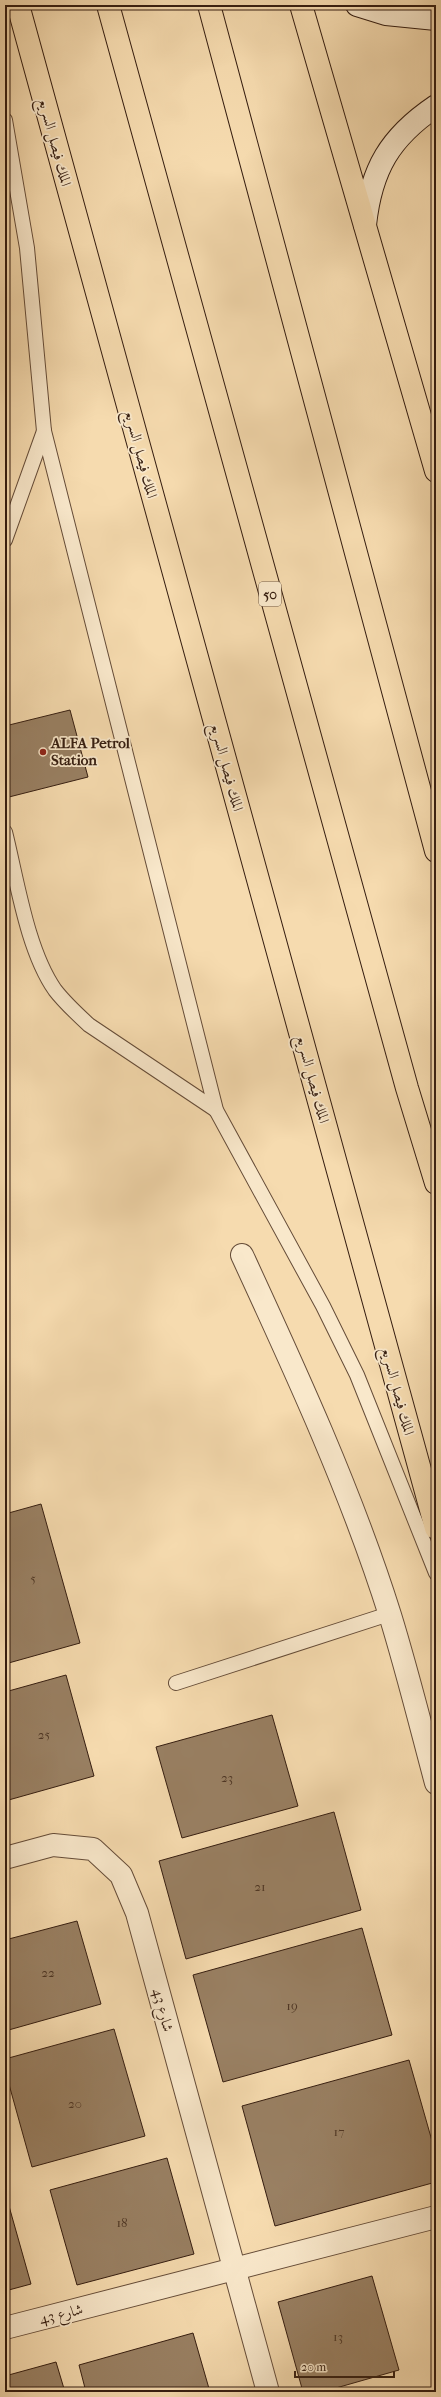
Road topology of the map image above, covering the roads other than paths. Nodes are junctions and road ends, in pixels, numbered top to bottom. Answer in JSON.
{"nodes":[{"id":1,"x":18,"y":5,"type":"edge"},
{"id":2,"x":108,"y":5,"type":"edge"},
{"id":3,"x":209,"y":5,"type":"edge"},
{"id":4,"x":301,"y":5,"type":"edge"},
{"id":5,"x":357,"y":5,"type":"edge"},
{"id":6,"x":436,"y":19,"type":"edge"},
{"id":7,"x":436,"y":106,"type":"edge"},
{"id":8,"x":5,"y":120,"type":"edge"},
{"id":9,"x":365,"y":225,"type":"junction"},
{"id":10,"x":44,"y":431,"type":"junction"},
{"id":11,"x":436,"y":472,"type":"edge"},
{"id":12,"x":5,"y":540,"type":"edge"},
{"id":13,"x":5,"y":832,"type":"edge"},
{"id":14,"x":436,"y":850,"type":"edge"},
{"id":15,"x":216,"y":1110,"type":"junction"},
{"id":16,"x":436,"y":1183,"type":"edge"},
{"id":17,"x":242,"y":1254,"type":"dead end"},
{"id":18,"x":436,"y":1528,"type":"edge"},
{"id":19,"x":436,"y":1573,"type":"edge"},
{"id":20,"x":389,"y":1614,"type":"junction"},
{"id":21,"x":176,"y":1684,"type":"dead end"},
{"id":22,"x":436,"y":1783,"type":"edge"},
{"id":23,"x":5,"y":1858,"type":"edge"},
{"id":24,"x":436,"y":2217,"type":"edge"},
{"id":25,"x":234,"y":2270,"type":"junction"},
{"id":26,"x":5,"y":2328,"type":"edge"},
{"id":27,"x":268,"y":2392,"type":"edge"}],
"edges":[{"from":1,"to":18,"type":"main road","name":"الملك فيصل السريع"},
{"from":2,"to":16,"type":"main road","number":"50"},
{"from":3,"to":14,"type":"main road"},
{"from":4,"to":9,"type":"main road"},
{"from":5,"to":6,"type":"street"},
{"from":7,"to":9,"type":"street"},
{"from":8,"to":10,"type":"lane"},
{"from":9,"to":11,"type":"main road"},
{"from":10,"to":12,"type":"lane"},
{"from":10,"to":15,"type":"lane"},
{"from":13,"to":15,"type":"lane"},
{"from":15,"to":19,"type":"lane"},
{"from":17,"to":20,"type":"street"},
{"from":20,"to":21,"type":"lane"},
{"from":20,"to":22,"type":"street"},
{"from":23,"to":25,"type":"street","name":"شارع 43"},
{"from":24,"to":25,"type":"street","name":"شارع 43"},
{"from":25,"to":26,"type":"street","name":"شارع 43"},
{"from":25,"to":27,"type":"street","name":"شارع 43"}]}
